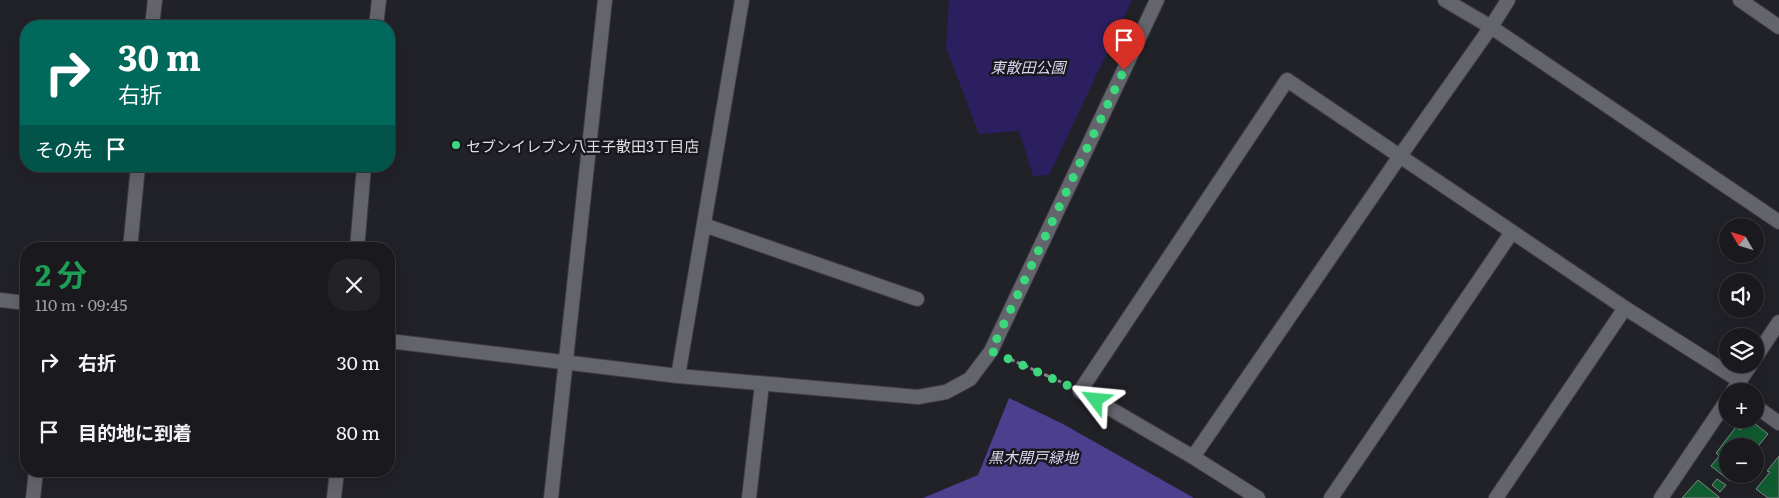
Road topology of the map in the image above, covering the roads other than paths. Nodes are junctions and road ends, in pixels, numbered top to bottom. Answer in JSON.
{"nodes":[{"id":1,"x":155,"y":0,"type":"edge"},
{"id":2,"x":379,"y":0,"type":"edge"},
{"id":3,"x":605,"y":0,"type":"edge"},
{"id":4,"x":742,"y":0,"type":"edge"},
{"id":5,"x":1156,"y":0,"type":"edge"},
{"id":6,"x":1445,"y":0,"type":"edge"},
{"id":7,"x":1508,"y":0,"type":"edge"},
{"id":8,"x":1740,"y":0,"type":"edge"},
{"id":9,"x":153,"y":20,"type":"edge"},
{"id":10,"x":377,"y":20,"type":"edge"},
{"id":11,"x":1491,"y":27,"type":"junction"},
{"id":12,"x":1779,"y":27,"type":"edge"},
{"id":13,"x":1400,"y":156,"type":"junction"},
{"id":14,"x":137,"y":172,"type":"edge"},
{"id":15,"x":363,"y":172,"type":"edge"},
{"id":16,"x":1779,"y":222,"type":"edge"},
{"id":17,"x":704,"y":225,"type":"junction"},
{"id":18,"x":1512,"y":232,"type":"junction"},
{"id":19,"x":131,"y":242,"type":"edge"},
{"id":20,"x":358,"y":242,"type":"edge"},
{"id":21,"x":916,"y":299,"type":"dead end"},
{"id":22,"x":0,"y":300,"type":"edge"},
{"id":23,"x":20,"y":302,"type":"edge"},
{"id":24,"x":1625,"y":308,"type":"junction"},
{"id":25,"x":1779,"y":322,"type":"edge"},
{"id":26,"x":395,"y":342,"type":"edge"},
{"id":27,"x":1764,"y":344,"type":"edge"},
{"id":28,"x":565,"y":363,"type":"junction"},
{"id":29,"x":678,"y":376,"type":"junction"},
{"id":30,"x":1725,"y":383,"type":"edge"},
{"id":31,"x":762,"y":384,"type":"junction"},
{"id":32,"x":1719,"y":412,"type":"edge"},
{"id":33,"x":1764,"y":412,"type":"edge"},
{"id":34,"x":1779,"y":423,"type":"edge"},
{"id":35,"x":1193,"y":456,"type":"junction"},
{"id":36,"x":35,"y":477,"type":"edge"},
{"id":37,"x":336,"y":477,"type":"edge"},
{"id":38,"x":33,"y":498,"type":"edge"},
{"id":39,"x":334,"y":498,"type":"edge"},
{"id":40,"x":551,"y":498,"type":"edge"},
{"id":41,"x":749,"y":498,"type":"edge"},
{"id":42,"x":1258,"y":498,"type":"edge"},
{"id":43,"x":1332,"y":498,"type":"edge"},
{"id":44,"x":1496,"y":498,"type":"edge"},
{"id":45,"x":1661,"y":498,"type":"edge"}],
"edges":[{"from":1,"to":9,"type":"street"},
{"from":2,"to":10,"type":"street"},
{"from":3,"to":28,"type":"street"},
{"from":4,"to":17,"type":"street"},
{"from":5,"to":31,"type":"street"},
{"from":6,"to":11,"type":"street"},
{"from":7,"to":11,"type":"street"},
{"from":8,"to":12,"type":"street"},
{"from":11,"to":13,"type":"street"},
{"from":11,"to":16,"type":"street"},
{"from":13,"to":18,"type":"street"},
{"from":13,"to":35,"type":"street"},
{"from":13,"to":35,"type":"street"},
{"from":14,"to":19,"type":"street"},
{"from":15,"to":20,"type":"street"},
{"from":17,"to":21,"type":"street"},
{"from":17,"to":29,"type":"street"},
{"from":18,"to":24,"type":"street"},
{"from":18,"to":43,"type":"street"},
{"from":22,"to":23,"type":"street"},
{"from":24,"to":30,"type":"street"},
{"from":24,"to":44,"type":"street"},
{"from":25,"to":27,"type":"street"},
{"from":26,"to":28,"type":"street"},
{"from":28,"to":29,"type":"street"},
{"from":28,"to":40,"type":"street"},
{"from":29,"to":31,"type":"street"},
{"from":31,"to":41,"type":"street"},
{"from":32,"to":45,"type":"street"},
{"from":33,"to":34,"type":"street"},
{"from":35,"to":42,"type":"street"},
{"from":36,"to":38,"type":"street"},
{"from":37,"to":39,"type":"street"}]}
